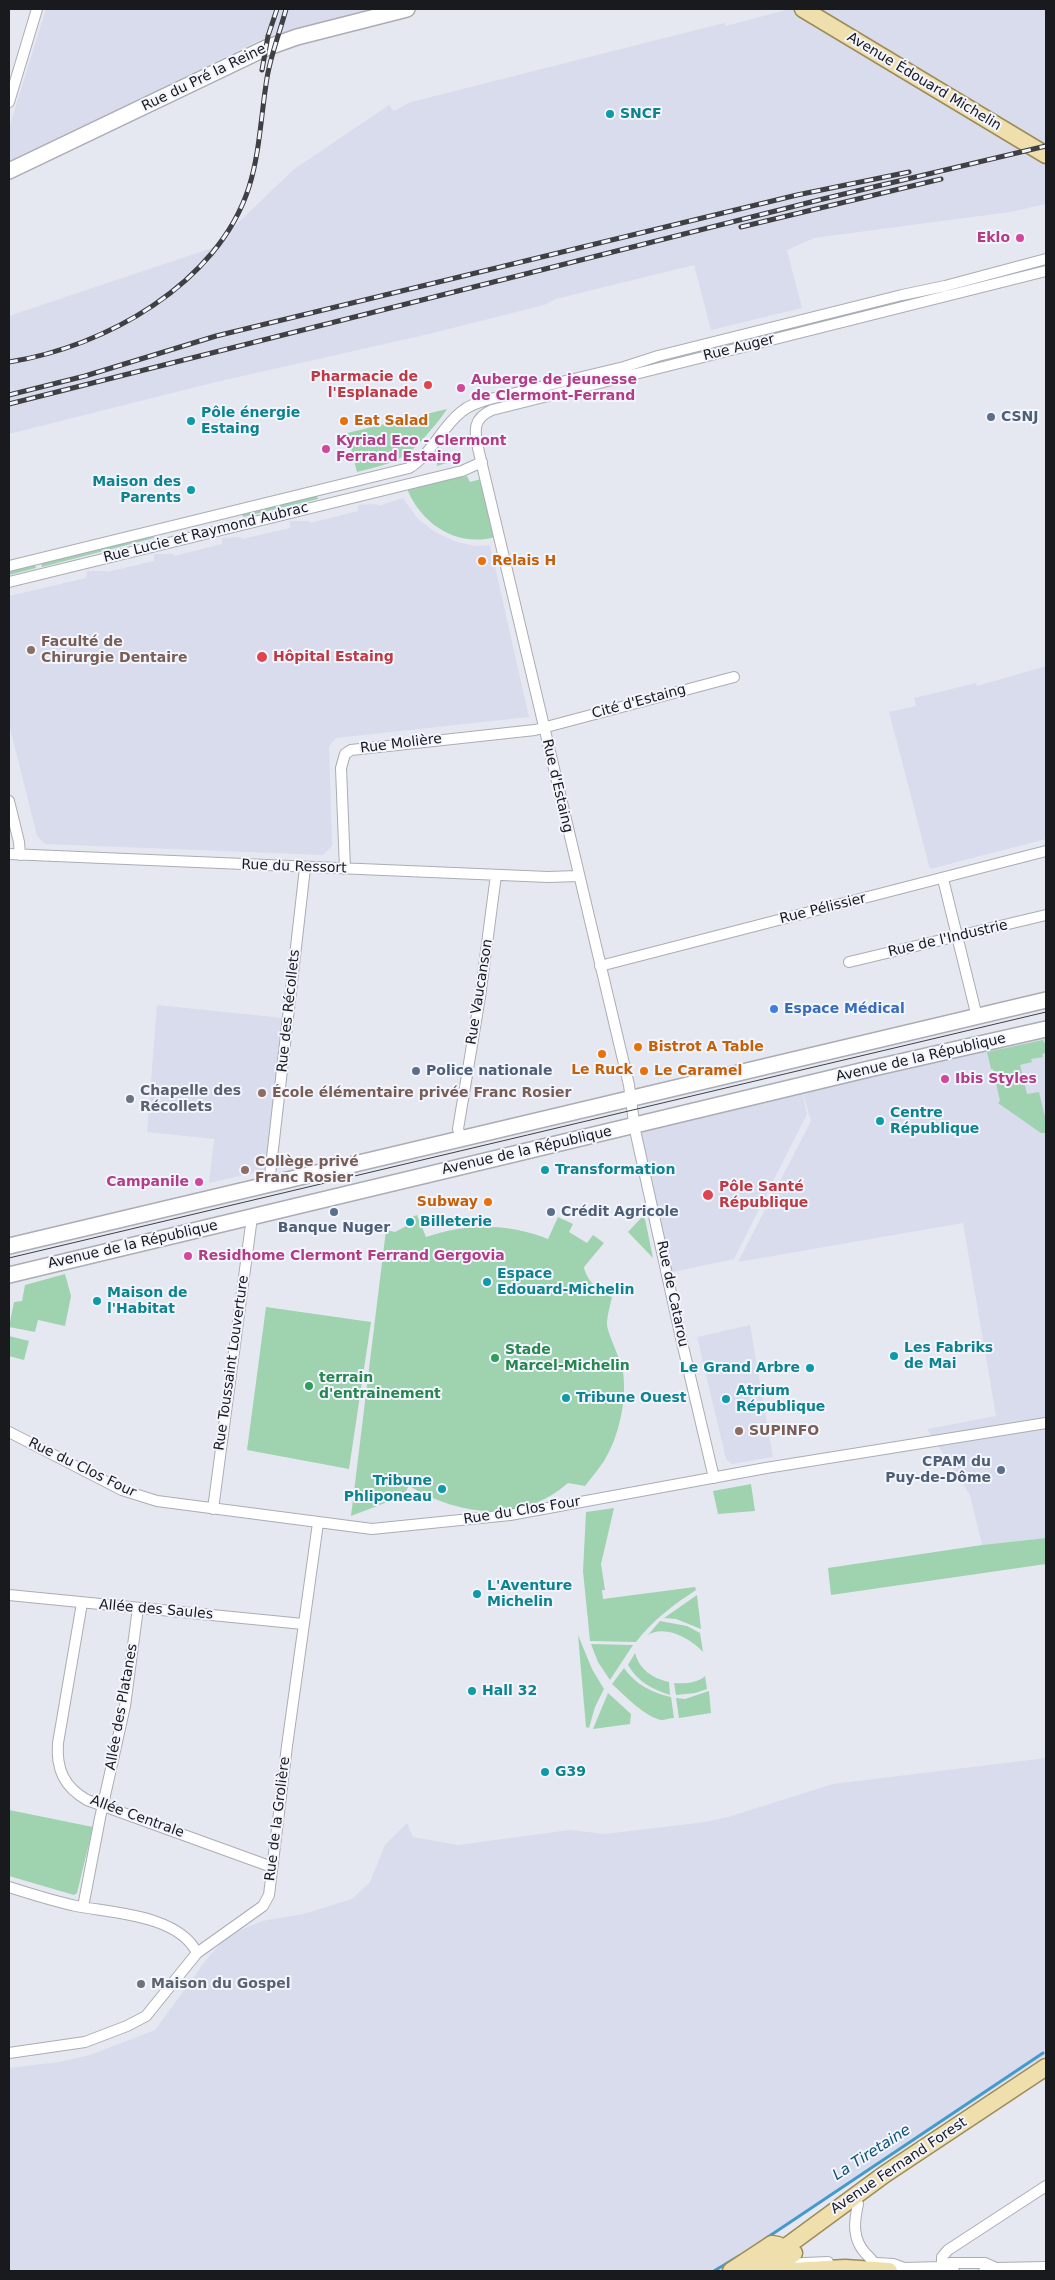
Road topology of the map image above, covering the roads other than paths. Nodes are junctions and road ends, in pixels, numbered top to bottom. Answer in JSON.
{"nodes":[{"id":1,"x":37,"y":9,"type":"edge"},
{"id":2,"x":407,"y":9,"type":"edge"},
{"id":3,"x":803,"y":9,"type":"edge"},
{"id":4,"x":9,"y":102,"type":"edge"},
{"id":5,"x":1046,"y":154,"type":"edge"},
{"id":6,"x":9,"y":172,"type":"edge"},
{"id":7,"x":1046,"y":259,"type":"edge"},
{"id":8,"x":1046,"y":271,"type":"edge"},
{"id":9,"x":482,"y":462,"type":"junction"},
{"id":10,"x":9,"y":566,"type":"edge"},
{"id":11,"x":9,"y":582,"type":"edge"},
{"id":12,"x":734,"y":677,"type":"dead end"},
{"id":13,"x":544,"y":727,"type":"junction"},
{"id":14,"x":9,"y":801,"type":"edge"},
{"id":15,"x":1046,"y":851,"type":"edge"},
{"id":16,"x":9,"y":854,"type":"edge"},
{"id":17,"x":20,"y":855,"type":"junction"},
{"id":18,"x":305,"y":868,"type":"junction"},
{"id":19,"x":344,"y":869,"type":"junction"},
{"id":20,"x":496,"y":875,"type":"junction"},
{"id":21,"x":578,"y":876,"type":"junction"},
{"id":22,"x":943,"y":878,"type":"junction"},
{"id":23,"x":1046,"y":915,"type":"edge"},
{"id":24,"x":957,"y":937,"type":"junction"},
{"id":25,"x":849,"y":962,"type":"dead end"},
{"id":26,"x":600,"y":966,"type":"junction"},
{"id":27,"x":1046,"y":1000,"type":"edge"},
{"id":28,"x":977,"y":1017,"type":"junction"},
{"id":29,"x":1046,"y":1029,"type":"edge"},
{"id":30,"x":630,"y":1104,"type":"junction"},
{"id":31,"x":635,"y":1126,"type":"junction"},
{"id":32,"x":461,"y":1138,"type":"junction"},
{"id":33,"x":269,"y":1184,"type":"junction"},
{"id":34,"x":252,"y":1217,"type":"junction"},
{"id":35,"x":9,"y":1246,"type":"edge"},
{"id":36,"x":9,"y":1275,"type":"edge"},
{"id":37,"x":1046,"y":1423,"type":"edge"},
{"id":38,"x":9,"y":1432,"type":"edge"},
{"id":39,"x":714,"y":1478,"type":"junction"},
{"id":40,"x":213,"y":1508,"type":"junction"},
{"id":41,"x":318,"y":1523,"type":"junction"},
{"id":42,"x":9,"y":1595,"type":"edge"},
{"id":43,"x":82,"y":1603,"type":"junction"},
{"id":44,"x":138,"y":1608,"type":"junction"},
{"id":45,"x":303,"y":1624,"type":"junction"},
{"id":46,"x":103,"y":1805,"type":"junction"},
{"id":47,"x":272,"y":1867,"type":"junction"},
{"id":48,"x":9,"y":1887,"type":"edge"},
{"id":49,"x":83,"y":1907,"type":"junction"},
{"id":50,"x":197,"y":1953,"type":"junction"},
{"id":51,"x":9,"y":2053,"type":"edge"},
{"id":52,"x":1046,"y":2067,"type":"edge"},
{"id":53,"x":1046,"y":2078,"type":"edge"},
{"id":54,"x":1046,"y":2186,"type":"edge"},
{"id":55,"x":858,"y":2204,"type":"junction"},
{"id":56,"x":786,"y":2246,"type":"junction"},
{"id":57,"x":942,"y":2267,"type":"junction"},
{"id":58,"x":1046,"y":2267,"type":"edge"},
{"id":59,"x":996,"y":2268,"type":"junction"},
{"id":60,"x":781,"y":2269,"type":"edge"},
{"id":61,"x":888,"y":2269,"type":"edge"},
{"id":62,"x":754,"y":2270,"type":"edge"},
{"id":63,"x":731,"y":2271,"type":"edge"},
{"id":64,"x":954,"y":2271,"type":"edge"},
{"id":65,"x":984,"y":2271,"type":"edge"}],
"edges":[{"from":1,"to":4,"type":"street"},
{"from":2,"to":6,"type":"main road","name":"Rue du Pré la Reine"},
{"from":3,"to":5,"type":"main road","name":"Avenue Édouard Michelin"},
{"from":7,"to":10,"type":"street"},
{"from":8,"to":9,"type":"street","name":"Rue Auger"},
{"from":9,"to":11,"type":"street","name":"Rue Lucie et Raymond Aubrac"},
{"from":9,"to":13,"type":"street","name":"Rue d'Estaing"},
{"from":12,"to":13,"type":"street","name":"Cité d'Estaing"},
{"from":13,"to":19,"type":"street","name":"Rue Molière"},
{"from":13,"to":21,"type":"street","name":"Rue d'Estaing"},
{"from":14,"to":17,"type":"street"},
{"from":15,"to":22,"type":"street","name":"Rue Pélissier"},
{"from":16,"to":17,"type":"street","name":"Rue du Ressort"},
{"from":17,"to":18,"type":"street","name":"Rue du Ressort"},
{"from":18,"to":19,"type":"street","name":"Rue du Ressort"},
{"from":18,"to":33,"type":"street","name":"Rue des Récollets"},
{"from":19,"to":20,"type":"street","name":"Rue du Ressort"},
{"from":20,"to":21,"type":"street","name":"Rue du Ressort"},
{"from":20,"to":32,"type":"street","name":"Rue Vaucanson"},
{"from":21,"to":26,"type":"street","name":"Rue d'Estaing"},
{"from":22,"to":24,"type":"street"},
{"from":22,"to":26,"type":"street","name":"Rue Pélissier"},
{"from":23,"to":24,"type":"street","name":"Rue de l'Industrie"},
{"from":24,"to":25,"type":"street","name":"Rue de l'Industrie"},
{"from":24,"to":28,"type":"street"},
{"from":26,"to":30,"type":"street","name":"Rue d'Estaing"},
{"from":27,"to":28,"type":"main road","name":"Avenue de la République"},
{"from":28,"to":30,"type":"main road","name":"Avenue de la République"},
{"from":29,"to":31,"type":"main road","name":"Avenue de la République"},
{"from":30,"to":31,"type":"street","name":"Rue de Catarou"},
{"from":30,"to":32,"type":"main road","name":"Avenue de la République"},
{"from":31,"to":34,"type":"main road","name":"Avenue de la République"},
{"from":31,"to":39,"type":"street","name":"Rue de Catarou"},
{"from":32,"to":33,"type":"main road","name":"Avenue de la République"},
{"from":33,"to":35,"type":"main road","name":"Avenue de la République"},
{"from":34,"to":36,"type":"main road","name":"Avenue de la République"},
{"from":34,"to":40,"type":"street","name":"Rue Toussaint Louverture"},
{"from":37,"to":39,"type":"street","name":"Rue du Clos Four"},
{"from":38,"to":40,"type":"street","name":"Rue du Clos Four"},
{"from":39,"to":41,"type":"street","name":"Rue du Clos Four"},
{"from":40,"to":41,"type":"street","name":"Rue du Clos Four"},
{"from":41,"to":45,"type":"street","name":"Rue de la Grolière"},
{"from":42,"to":43,"type":"street","name":"Allée des Saules"},
{"from":43,"to":44,"type":"street","name":"Allée des Saules"},
{"from":43,"to":46,"type":"street","name":"Allée Centrale"},
{"from":44,"to":45,"type":"street","name":"Allée des Saules"},
{"from":44,"to":46,"type":"street","name":"Allée des Platanes"},
{"from":45,"to":47,"type":"street","name":"Rue de la Grolière"},
{"from":46,"to":47,"type":"street","name":"Allée Centrale"},
{"from":46,"to":49,"type":"street","name":"Allée des Platanes"},
{"from":47,"to":50,"type":"street","name":"Rue de la Grolière"},
{"from":48,"to":49,"type":"street"},
{"from":49,"to":50,"type":"street"},
{"from":50,"to":51,"type":"street","name":"Rue de la Grolière"},
{"from":52,"to":56,"type":"main road","name":"Avenue Fernand Forest"},
{"from":53,"to":55,"type":"main road","name":"Avenue Fernand Forest"},
{"from":54,"to":57,"type":"street"},
{"from":55,"to":60,"type":"main road","name":"Avenue Fernand Forest"},
{"from":55,"to":61,"type":"street"},
{"from":56,"to":62,"type":"main road","name":"Avenue Fernand Forest"},
{"from":56,"to":63,"type":"main road"},
{"from":57,"to":59,"type":"street"},
{"from":57,"to":61,"type":"street"},
{"from":57,"to":64,"type":"street"},
{"from":58,"to":59,"type":"street"},
{"from":59,"to":65,"type":"street"},
{"from":60,"to":61,"type":"main road"},
{"from":60,"to":62,"type":"street"}]}
